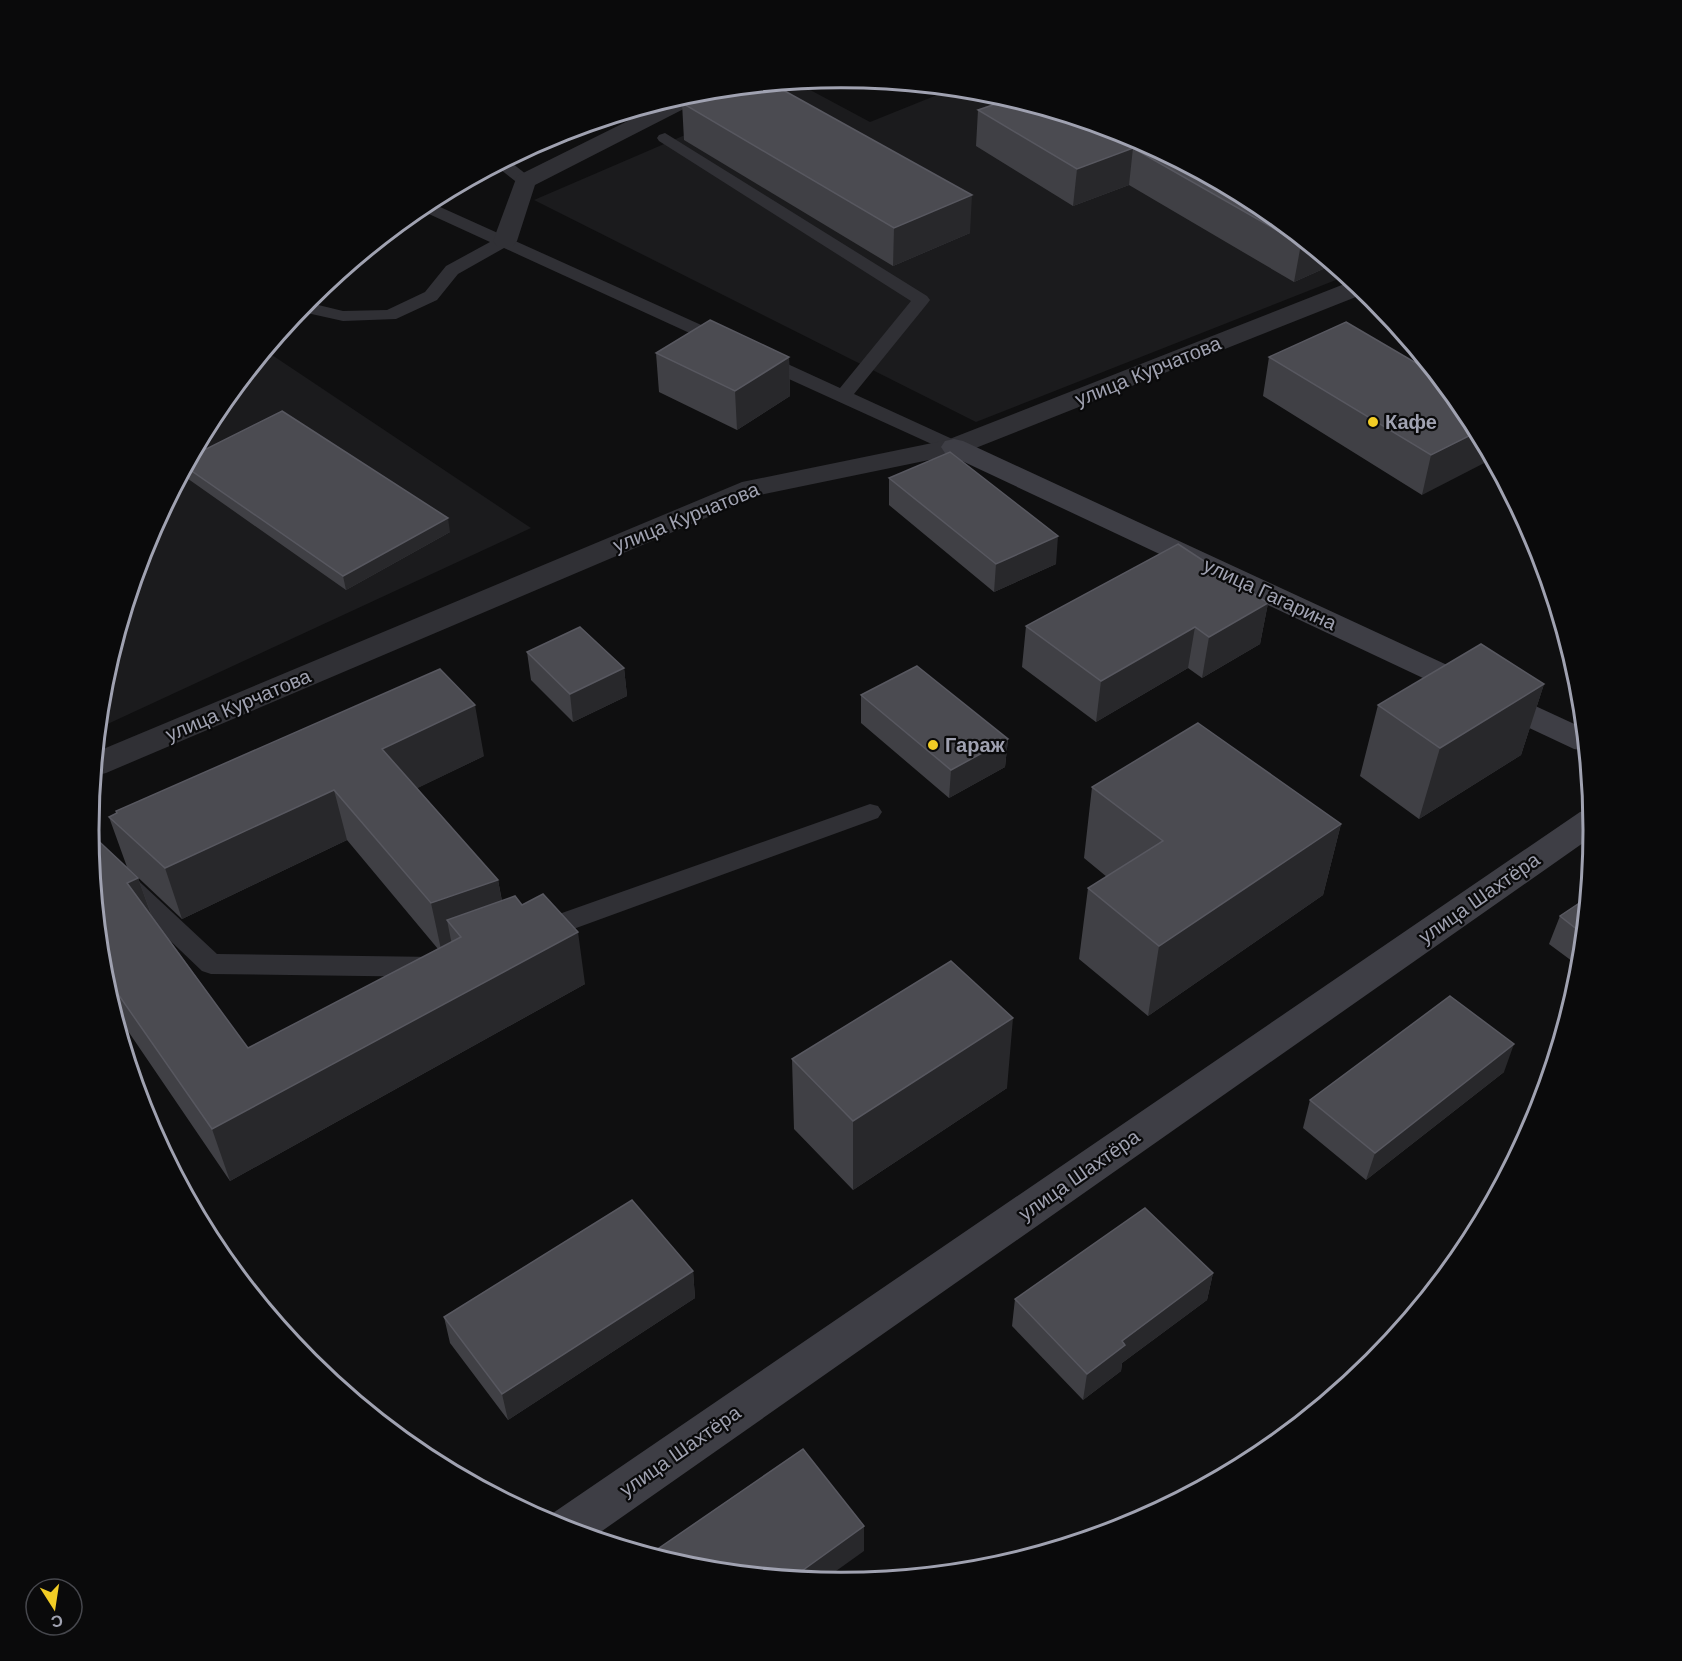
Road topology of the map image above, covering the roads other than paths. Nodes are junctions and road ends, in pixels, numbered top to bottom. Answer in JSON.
{"nodes":[{"id":1,"x":669,"y":109,"type":"edge"},
{"id":2,"x":665,"y":138,"type":"dead end"},
{"id":3,"x":508,"y":168,"type":"edge"},
{"id":4,"x":525,"y":181,"type":"junction"},
{"id":5,"x":435,"y":210,"type":"edge"},
{"id":6,"x":505,"y":241,"type":"junction"},
{"id":7,"x":1349,"y":291,"type":"edge"},
{"id":8,"x":312,"y":310,"type":"edge"},
{"id":9,"x":843,"y":396,"type":"junction"},
{"id":10,"x":954,"y":447,"type":"junction"},
{"id":11,"x":1577,"y":737,"type":"edge"},
{"id":12,"x":103,"y":762,"type":"edge"},
{"id":13,"x":870,"y":812,"type":"dead end"},
{"id":14,"x":1583,"y":826,"type":"edge"},
{"id":15,"x":100,"y":860,"type":"edge"},
{"id":16,"x":517,"y":939,"type":"edge"},
{"id":17,"x":462,"y":959,"type":"edge"},
{"id":18,"x":576,"y":1523,"type":"edge"}],
"edges":[{"from":1,"to":4,"type":"street"},
{"from":2,"to":9,"type":"lane"},
{"from":3,"to":4,"type":"lane"},
{"from":4,"to":6,"type":"street"},
{"from":5,"to":6,"type":"lane"},
{"from":6,"to":8,"type":"lane"},
{"from":6,"to":9,"type":"lane"},
{"from":7,"to":10,"type":"street","name":"улица Курчатова"},
{"from":9,"to":10,"type":"lane"},
{"from":10,"to":11,"type":"street","name":"улица Гагарина"},
{"from":10,"to":12,"type":"street","name":"улица Курчатова"},
{"from":13,"to":16,"type":"lane"},
{"from":14,"to":18,"type":"street","name":"улица Шахтёра"},
{"from":15,"to":17,"type":"lane"}]}
